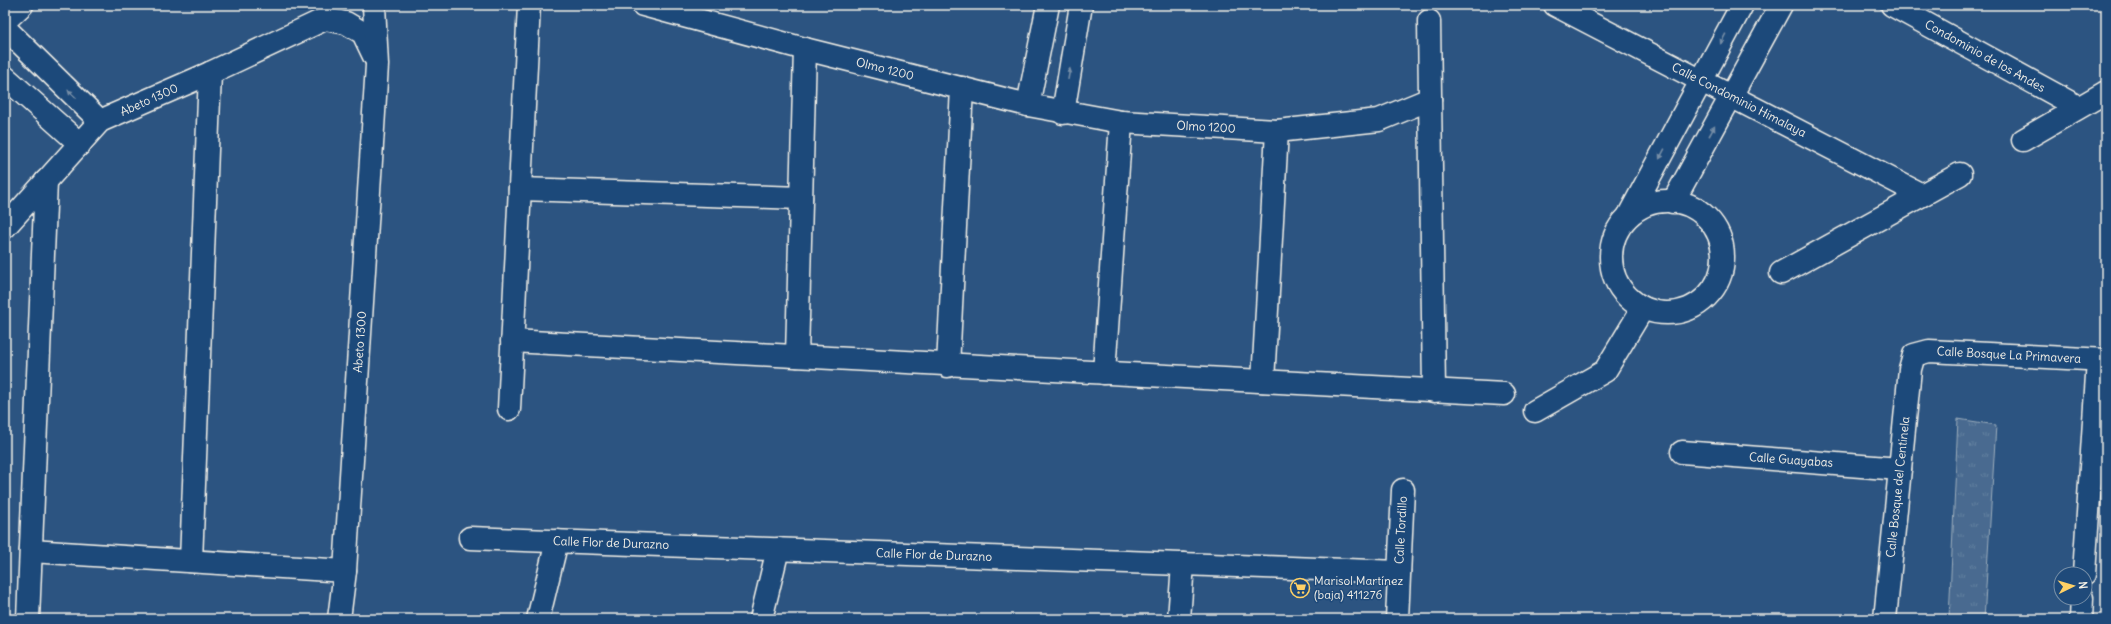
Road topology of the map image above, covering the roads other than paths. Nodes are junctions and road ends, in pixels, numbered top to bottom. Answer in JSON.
{"nodes":[{"id":1,"x":22,"y":5,"type":"edge"},
{"id":2,"x":374,"y":5,"type":"edge"},
{"id":3,"x":643,"y":5,"type":"edge"},
{"id":4,"x":1048,"y":5,"type":"edge"},
{"id":5,"x":1081,"y":5,"type":"edge"},
{"id":6,"x":1555,"y":5,"type":"edge"},
{"id":7,"x":1742,"y":5,"type":"edge"},
{"id":8,"x":1780,"y":5,"type":"edge"},
{"id":9,"x":1892,"y":5,"type":"edge"},
{"id":10,"x":530,"y":6,"type":"edge"},
{"id":11,"x":5,"y":21,"type":"edge"},
{"id":12,"x":1429,"y":21,"type":"dead end"},
{"id":13,"x":5,"y":28,"type":"edge"},
{"id":14,"x":805,"y":49,"type":"junction"},
{"id":15,"x":377,"y":65,"type":"junction"},
{"id":16,"x":210,"y":73,"type":"junction"},
{"id":17,"x":5,"y":77,"type":"edge"},
{"id":18,"x":1701,"y":81,"type":"junction"},
{"id":19,"x":962,"y":88,"type":"junction"},
{"id":20,"x":2106,"y":92,"type":"edge"},
{"id":21,"x":1731,"y":96,"type":"junction"},
{"id":22,"x":1430,"y":99,"type":"junction"},
{"id":23,"x":1028,"y":105,"type":"junction"},
{"id":24,"x":2078,"y":107,"type":"junction"},
{"id":25,"x":1063,"y":113,"type":"junction"},
{"id":26,"x":100,"y":121,"type":"junction"},
{"id":27,"x":1121,"y":122,"type":"junction"},
{"id":28,"x":1277,"y":131,"type":"junction"},
{"id":29,"x":2023,"y":140,"type":"dead end"},
{"id":30,"x":80,"y":144,"type":"junction"},
{"id":31,"x":1960,"y":174,"type":"dead end"},
{"id":32,"x":46,"y":181,"type":"junction"},
{"id":33,"x":520,"y":189,"type":"junction"},
{"id":34,"x":1922,"y":195,"type":"junction"},
{"id":35,"x":801,"y":198,"type":"junction"},
{"id":36,"x":1673,"y":202,"type":"junction"},
{"id":37,"x":1629,"y":215,"type":"junction"},
{"id":38,"x":5,"y":227,"type":"edge"},
{"id":39,"x":1781,"y":273,"type":"dead end"},
{"id":40,"x":1643,"y":308,"type":"junction"},
{"id":41,"x":512,"y":341,"type":"junction"},
{"id":42,"x":1914,"y":355,"type":"joint"},
{"id":43,"x":797,"y":356,"type":"junction"},
{"id":44,"x":2102,"y":360,"type":"edge"},
{"id":45,"x":948,"y":366,"type":"junction"},
{"id":46,"x":1104,"y":373,"type":"junction"},
{"id":47,"x":1263,"y":381,"type":"junction"},
{"id":48,"x":1434,"y":391,"type":"junction"},
{"id":49,"x":1504,"y":394,"type":"dead end"},
{"id":50,"x":509,"y":409,"type":"dead end"},
{"id":51,"x":1535,"y":411,"type":"dead end"},
{"id":52,"x":1682,"y":452,"type":"dead end"},
{"id":53,"x":1900,"y":469,"type":"junction"},
{"id":54,"x":1403,"y":490,"type":"dead end"},
{"id":55,"x":470,"y":538,"type":"dead end"},
{"id":56,"x":557,"y":541,"type":"junction"},
{"id":57,"x":778,"y":549,"type":"junction"},
{"id":58,"x":31,"y":551,"type":"junction"},
{"id":59,"x":191,"y":562,"type":"junction"},
{"id":60,"x":1184,"y":564,"type":"junction"},
{"id":61,"x":2085,"y":566,"type":"edge"},
{"id":62,"x":345,"y":571,"type":"junction"},
{"id":63,"x":1399,"y":572,"type":"junction"},
{"id":64,"x":2082,"y":606,"type":"edge"},
{"id":65,"x":28,"y":619,"type":"edge"},
{"id":66,"x":339,"y":619,"type":"edge"},
{"id":67,"x":538,"y":619,"type":"edge"},
{"id":68,"x":761,"y":619,"type":"edge"},
{"id":69,"x":1180,"y":619,"type":"edge"},
{"id":70,"x":1397,"y":619,"type":"edge"},
{"id":71,"x":1885,"y":619,"type":"edge"},
{"id":72,"x":2081,"y":619,"type":"edge"}],
"edges":[{"from":1,"to":11,"type":"street"},
{"from":2,"to":15,"type":"street","name":"Abeto 1300"},
{"from":3,"to":14,"type":"street","name":"Olmo 1200"},
{"from":4,"to":23,"type":"street"},
{"from":25,"to":5,"type":"street","one_way":true},
{"from":6,"to":18,"type":"street","name":"Calle Condominio Himalaya"},
{"from":7,"to":18,"type":"street","one_way":true},
{"from":8,"to":21,"type":"street"},
{"from":9,"to":24,"type":"street","name":"Condominio de los Andes"},
{"from":10,"to":33,"type":"street"},
{"from":12,"to":22,"type":"street"},
{"from":26,"to":13,"type":"street","one_way":true},
{"from":14,"to":19,"type":"street","name":"Olmo 1200"},
{"from":14,"to":35,"type":"street"},
{"from":15,"to":16,"type":"street","name":"Abeto 1300"},
{"from":15,"to":62,"type":"street","name":"Abeto 1300"},
{"from":16,"to":26,"type":"street","name":"Abeto 1300"},
{"from":16,"to":59,"type":"street"},
{"from":17,"to":30,"type":"street"},
{"from":18,"to":21,"type":"street","name":"Calle Condominio Himalaya"},
{"from":18,"to":37,"type":"street","one_way":true},
{"from":19,"to":23,"type":"street","name":"Olmo 1200"},
{"from":19,"to":45,"type":"street"},
{"from":20,"to":24,"type":"street"},
{"from":21,"to":34,"type":"street","name":"Calle Condominio Himalaya"},
{"from":36,"to":21,"type":"street","one_way":true},
{"from":22,"to":28,"type":"street","name":"Olmo 1200"},
{"from":22,"to":48,"type":"street"},
{"from":23,"to":25,"type":"street","name":"Olmo 1200"},
{"from":24,"to":29,"type":"street"},
{"from":25,"to":27,"type":"street","name":"Olmo 1200"},
{"from":26,"to":30,"type":"street","name":"Abeto 1300"},
{"from":27,"to":28,"type":"street","name":"Olmo 1200"},
{"from":27,"to":46,"type":"street"},
{"from":28,"to":47,"type":"street"},
{"from":30,"to":32,"type":"street","name":"Abeto 1300"},
{"from":31,"to":34,"type":"street"},
{"from":32,"to":38,"type":"street","name":"Abeto 1300"},
{"from":32,"to":58,"type":"street"},
{"from":33,"to":35,"type":"street"},
{"from":33,"to":41,"type":"street"},
{"from":34,"to":39,"type":"street"},
{"from":35,"to":43,"type":"street"},
{"from":36,"to":37,"type":"street"},
{"from":36,"to":40,"type":"street"},
{"from":37,"to":40,"type":"street"},
{"from":40,"to":51,"type":"street"},
{"from":41,"to":43,"type":"street"},
{"from":41,"to":50,"type":"street"},
{"from":42,"to":44,"type":"street","name":"Calle Bosque La Primavera"},
{"from":42,"to":53,"type":"street","name":"Calle Bosque del Centinela"},
{"from":43,"to":45,"type":"street"},
{"from":44,"to":61,"type":"street"},
{"from":45,"to":46,"type":"street"},
{"from":46,"to":47,"type":"street"},
{"from":47,"to":48,"type":"street"},
{"from":48,"to":49,"type":"street"},
{"from":52,"to":53,"type":"street","name":"Calle Guayabas"},
{"from":53,"to":71,"type":"street","name":"Calle Bosque del Centinela"},
{"from":54,"to":63,"type":"street","name":"Calle Tordillo"},
{"from":55,"to":56,"type":"street","name":"Calle Flor de Durazno"},
{"from":56,"to":57,"type":"street","name":"Calle Flor de Durazno"},
{"from":56,"to":67,"type":"street"},
{"from":57,"to":60,"type":"street","name":"Calle Flor de Durazno"},
{"from":57,"to":68,"type":"street"},
{"from":58,"to":59,"type":"street"},
{"from":58,"to":65,"type":"street"},
{"from":59,"to":62,"type":"street"},
{"from":60,"to":63,"type":"street","name":"Calle Flor de Durazno"},
{"from":60,"to":69,"type":"street"},
{"from":62,"to":66,"type":"street","name":"Abeto 1300"},
{"from":63,"to":70,"type":"street","name":"Calle Tordillo"},
{"from":64,"to":72,"type":"street"}]}
